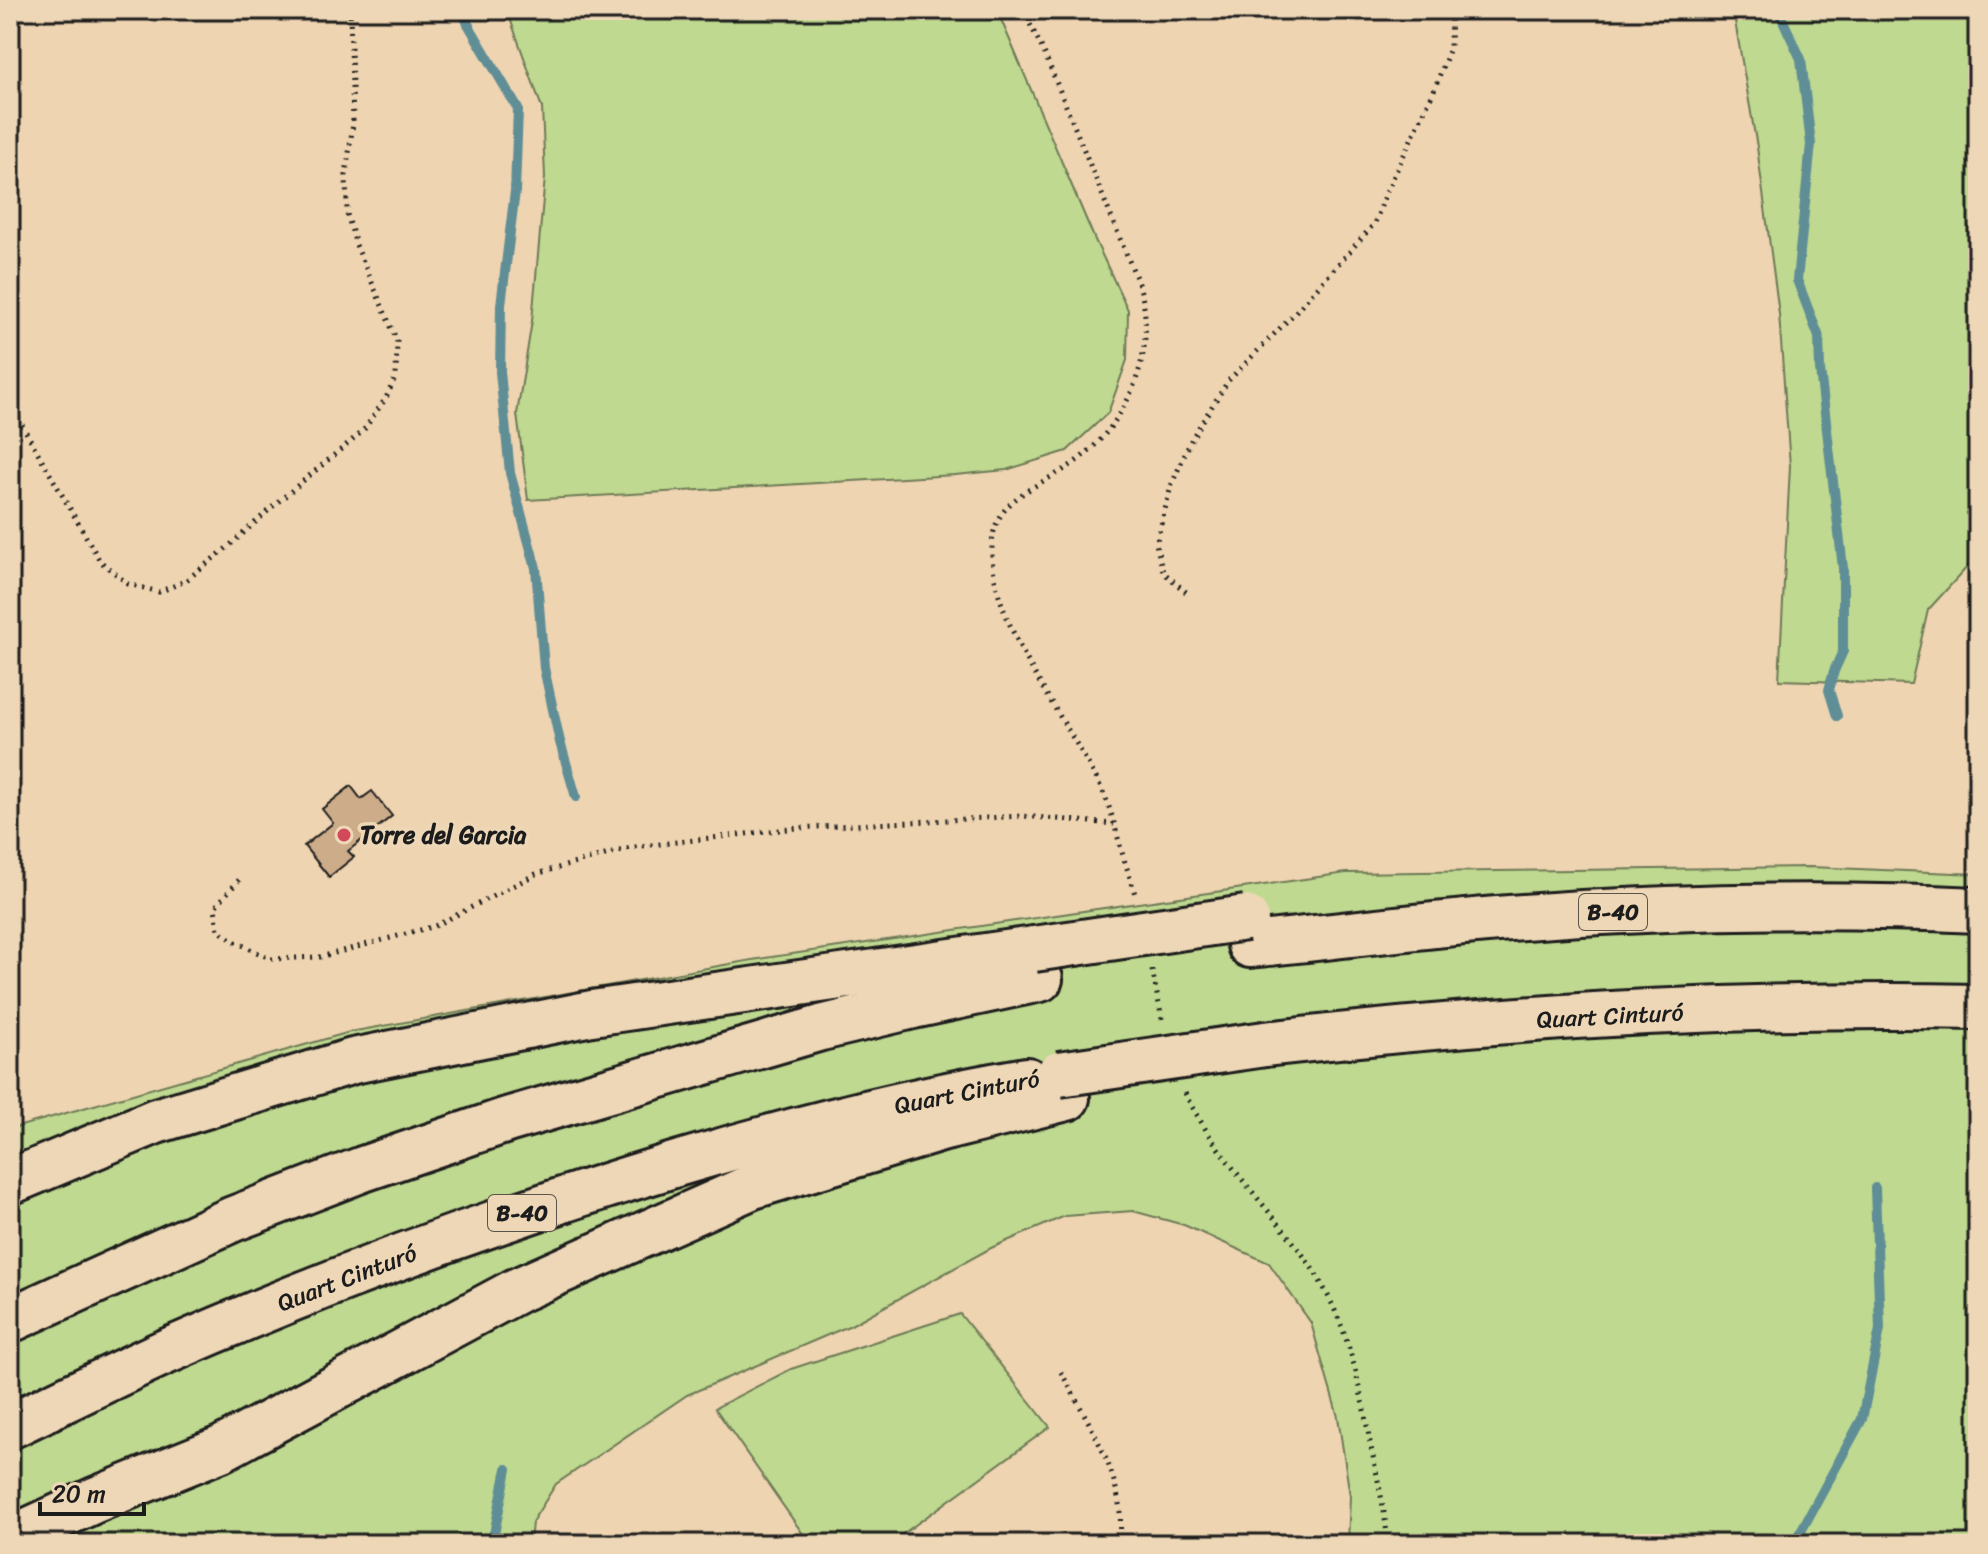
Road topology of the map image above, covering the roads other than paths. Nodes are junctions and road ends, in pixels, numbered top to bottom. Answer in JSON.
{"nodes":[{"id":1,"x":1978,"y":910,"type":"edge"},
{"id":2,"x":1037,"y":964,"type":"junction"},
{"id":3,"x":1978,"y":1007,"type":"edge"},
{"id":4,"x":1063,"y":1086,"type":"junction"},
{"id":5,"x":10,"y":1182,"type":"edge"},
{"id":6,"x":10,"y":1320,"type":"edge"},
{"id":7,"x":10,"y":1426,"type":"edge"},
{"id":8,"x":10,"y":1539,"type":"edge"}],
"edges":[{"from":1,"to":2,"type":"highway","number":"B-40"},
{"from":2,"to":5,"type":"highway"},
{"from":2,"to":6,"type":"highway","number":"B-40"},
{"from":3,"to":4,"type":"highway","name":"Quart Cinturó","number":"B-40","bridge":true},
{"from":4,"to":7,"type":"highway","name":"Quart Cinturó","number":"B-40"},
{"from":4,"to":8,"type":"highway"}]}
